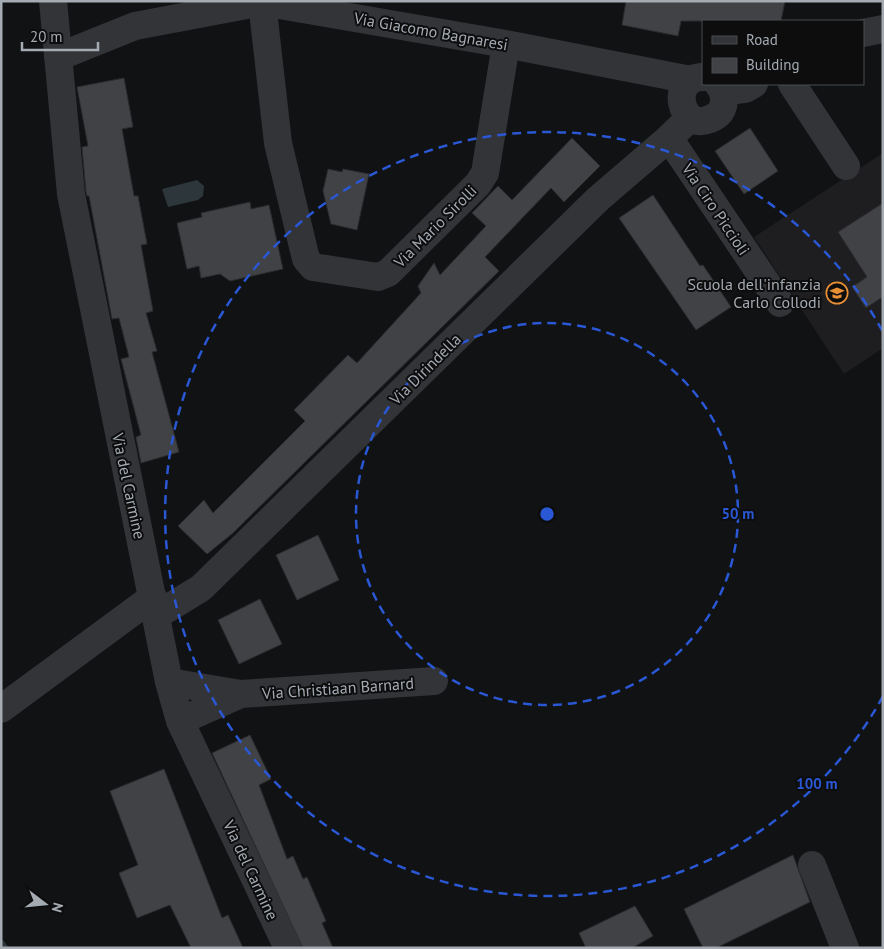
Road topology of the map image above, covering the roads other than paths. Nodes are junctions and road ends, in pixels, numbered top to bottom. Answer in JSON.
{"nodes":[{"id":1,"x":54,"y":1,"type":"edge"},
{"id":2,"x":262,"y":2,"type":"edge"},
{"id":3,"x":883,"y":29,"type":"edge"},
{"id":4,"x":864,"y":33,"type":"edge"},
{"id":5,"x":506,"y":44,"type":"junction"},
{"id":6,"x":58,"y":57,"type":"junction"},
{"id":7,"x":702,"y":82,"type":"edge"},
{"id":8,"x":702,"y":84,"type":"edge"},
{"id":9,"x":711,"y":85,"type":"edge"},
{"id":10,"x":721,"y":85,"type":"edge"},
{"id":11,"x":752,"y":85,"type":"edge"},
{"id":12,"x":793,"y":85,"type":"edge"},
{"id":13,"x":690,"y":118,"type":"junction"},
{"id":14,"x":670,"y":138,"type":"junction"},
{"id":15,"x":846,"y":166,"type":"dead end"},
{"id":16,"x":780,"y":304,"type":"dead end"},
{"id":17,"x":155,"y":606,"type":"junction"},
{"id":18,"x":169,"y":682,"type":"junction"},
{"id":19,"x":434,"y":682,"type":"dead end"},
{"id":20,"x":241,"y":694,"type":"junction"},
{"id":21,"x":1,"y":709,"type":"edge"},
{"id":22,"x":180,"y":721,"type":"junction"},
{"id":23,"x":812,"y":865,"type":"dead end"},
{"id":24,"x":288,"y":948,"type":"edge"},
{"id":25,"x":846,"y":948,"type":"edge"}],
"edges":[{"from":1,"to":6,"type":"street","name":"Via del Carmine"},
{"from":2,"to":5,"type":"street","name":"Via Giacomo Bagnaresi"},
{"from":2,"to":5,"type":"street","name":"Via Mario Sirolli"},
{"from":2,"to":6,"type":"street","name":"Via Giacomo Bagnaresi"},
{"from":3,"to":4,"type":"street"},
{"from":5,"to":7,"type":"street","name":"Via Giacomo Bagnaresi"},
{"from":6,"to":17,"type":"street","name":"Via del Carmine"},
{"from":8,"to":13,"type":"street"},
{"from":9,"to":13,"type":"street"},
{"from":10,"to":11,"type":"street"},
{"from":12,"to":15,"type":"street"},
{"from":13,"to":14,"type":"street","name":"Via Dirindella"},
{"from":14,"to":16,"type":"street","name":"Via Ciro Piccioli"},
{"from":14,"to":17,"type":"street","name":"Via Dirindella"},
{"from":17,"to":18,"type":"street","name":"Via del Carmine"},
{"from":17,"to":21,"type":"street","name":"Via Dirindella"},
{"from":18,"to":20,"type":"street","name":"Via Christiaan Barnard"},
{"from":18,"to":22,"type":"street","name":"Via del Carmine"},
{"from":19,"to":20,"type":"street","name":"Via Christiaan Barnard"},
{"from":20,"to":22,"type":"street","name":"Via Christiaan Barnard"},
{"from":22,"to":24,"type":"street","name":"Via del Carmine"},
{"from":23,"to":25,"type":"street"}]}
